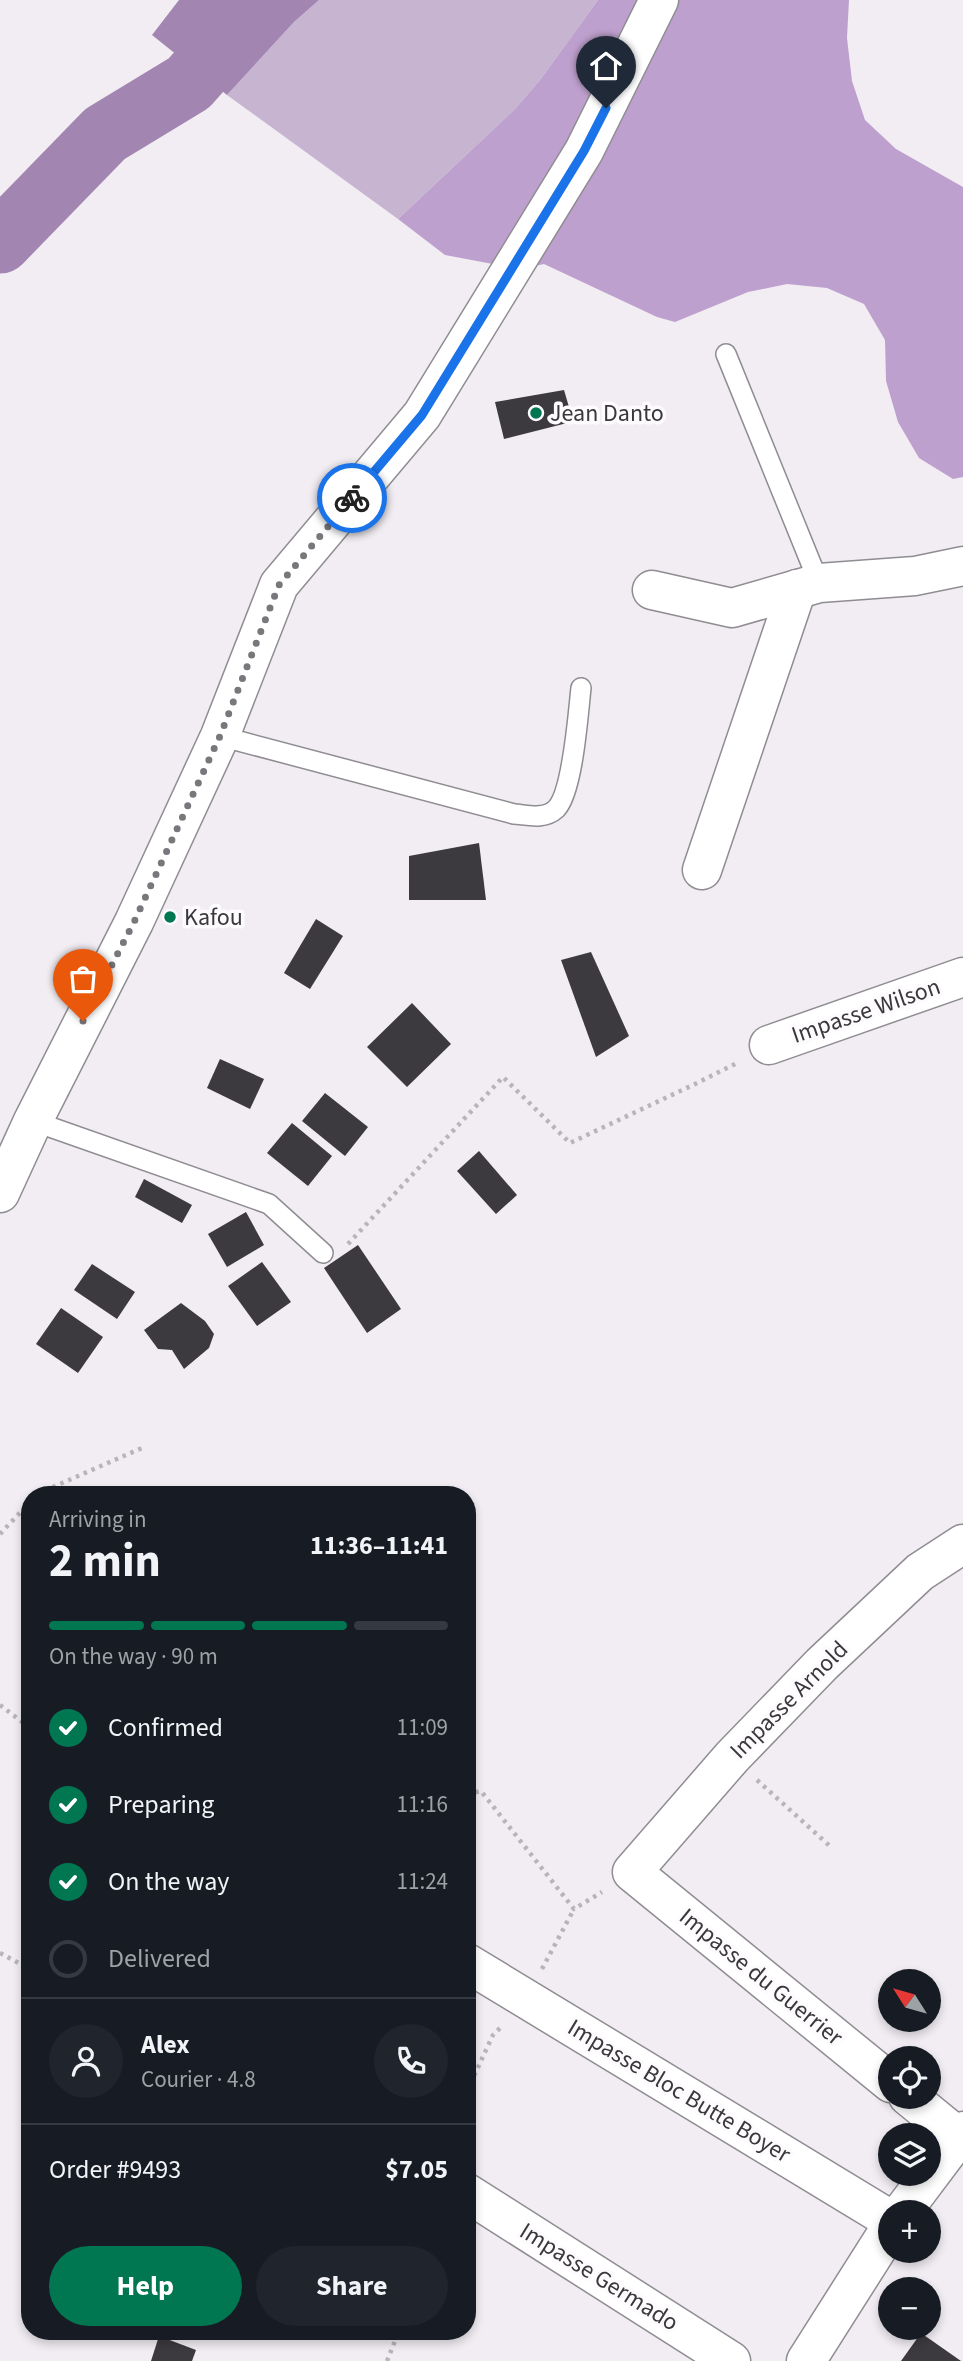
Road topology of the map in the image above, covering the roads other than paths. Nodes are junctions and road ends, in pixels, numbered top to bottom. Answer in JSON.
{"nodes":[{"id":1,"x":659,"y":0,"type":"edge"},
{"id":2,"x":726,"y":354,"type":"dead end"},
{"id":3,"x":963,"y":566,"type":"edge"},
{"id":4,"x":808,"y":586,"type":"junction"},
{"id":5,"x":652,"y":590,"type":"dead end"},
{"id":6,"x":581,"y":688,"type":"dead end"},
{"id":7,"x":220,"y":736,"type":"junction"},
{"id":8,"x":702,"y":870,"type":"dead end"},
{"id":9,"x":963,"y":977,"type":"edge"},
{"id":10,"x":769,"y":1045,"type":"road end"},
{"id":11,"x":33,"y":1121,"type":"junction"},
{"id":12,"x":0,"y":1193,"type":"edge"},
{"id":13,"x":323,"y":1253,"type":"road end"},
{"id":14,"x":963,"y":1544,"type":"edge"},
{"id":15,"x":632,"y":1872,"type":"joint"},
{"id":16,"x":476,"y":1968,"type":"edge"},
{"id":17,"x":878,"y":2071,"type":"edge"},
{"id":18,"x":926,"y":2109,"type":"edge"},
{"id":19,"x":960,"y":2134,"type":"edge"},
{"id":20,"x":476,"y":2199,"type":"edge"},
{"id":21,"x":910,"y":2200,"type":"edge"},
{"id":22,"x":878,"y":2212,"type":"edge"},
{"id":23,"x":878,"y":2247,"type":"edge"},
{"id":24,"x":731,"y":2361,"type":"edge"},
{"id":25,"x":806,"y":2361,"type":"edge"}],
"edges":[{"from":1,"to":7,"type":"street"},
{"from":2,"to":4,"type":"lane"},
{"from":3,"to":4,"type":"street"},
{"from":4,"to":5,"type":"street"},
{"from":4,"to":8,"type":"street"},
{"from":6,"to":7,"type":"lane"},
{"from":7,"to":11,"type":"street"},
{"from":9,"to":10,"type":"street","name":"Impasse Wilson"},
{"from":11,"to":12,"type":"street"},
{"from":11,"to":13,"type":"lane"},
{"from":14,"to":15,"type":"street","name":"Impasse Arnold"},
{"from":15,"to":17,"type":"street","name":"Impasse du Guerrier"},
{"from":16,"to":22,"type":"street","name":"Impasse Bloc Butte Boyer"},
{"from":18,"to":19,"type":"street"},
{"from":19,"to":21,"type":"street"},
{"from":20,"to":24,"type":"street","name":"Impasse Germado"},
{"from":23,"to":25,"type":"street"}]}
